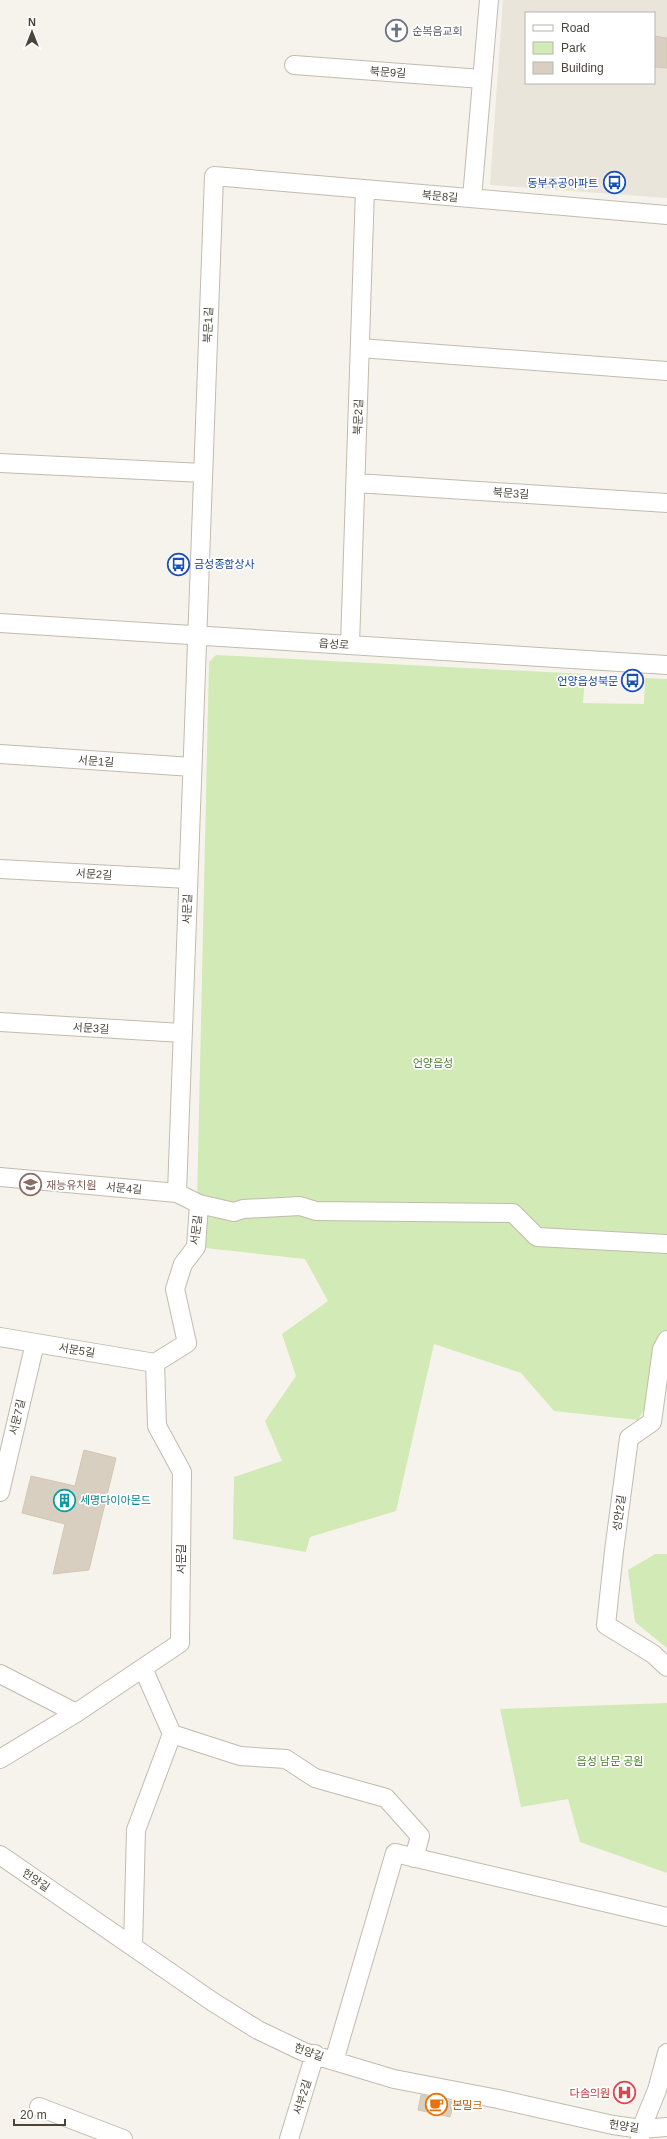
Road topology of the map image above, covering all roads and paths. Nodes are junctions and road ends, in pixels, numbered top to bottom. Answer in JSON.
{"nodes":[{"id":1,"x":489,"y":0,"type":"edge"},
{"id":2,"x":294,"y":65,"type":"dead end"},
{"id":3,"x":482,"y":79,"type":"junction"},
{"id":4,"x":214,"y":176,"type":"joint"},
{"id":5,"x":365,"y":189,"type":"junction"},
{"id":6,"x":472,"y":198,"type":"junction"},
{"id":7,"x":667,"y":215,"type":"edge"},
{"id":8,"x":360,"y":348,"type":"junction"},
{"id":9,"x":667,"y":371,"type":"edge"},
{"id":10,"x":0,"y":463,"type":"edge"},
{"id":11,"x":203,"y":473,"type":"junction"},
{"id":12,"x":356,"y":483,"type":"junction"},
{"id":13,"x":667,"y":503,"type":"edge"},
{"id":14,"x":0,"y":622,"type":"edge"},
{"id":15,"x":197,"y":635,"type":"junction"},
{"id":16,"x":350,"y":645,"type":"junction"},
{"id":17,"x":667,"y":665,"type":"edge"},
{"id":18,"x":0,"y":754,"type":"edge"},
{"id":19,"x":192,"y":767,"type":"junction"},
{"id":20,"x":0,"y":868,"type":"edge"},
{"id":21,"x":188,"y":878,"type":"junction"},
{"id":22,"x":0,"y":1022,"type":"edge"},
{"id":23,"x":182,"y":1033,"type":"junction"},
{"id":24,"x":0,"y":1178,"type":"edge"},
{"id":25,"x":176,"y":1193,"type":"junction"},
{"id":26,"x":199,"y":1204,"type":"junction"},
{"id":27,"x":667,"y":1244,"type":"edge"},
{"id":28,"x":0,"y":1337,"type":"edge"},
{"id":29,"x":667,"y":1340,"type":"edge"},
{"id":30,"x":35,"y":1343,"type":"junction"},
{"id":31,"x":155,"y":1363,"type":"junction"},
{"id":32,"x":0,"y":1492,"type":"edge"},
{"id":33,"x":667,"y":1667,"type":"edge"},
{"id":34,"x":143,"y":1668,"type":"junction"},
{"id":35,"x":0,"y":1674,"type":"edge"},
{"id":36,"x":76,"y":1713,"type":"junction"},
{"id":37,"x":172,"y":1734,"type":"junction"},
{"id":38,"x":0,"y":1759,"type":"edge"},
{"id":39,"x":0,"y":1855,"type":"edge"},
{"id":40,"x":414,"y":1858,"type":"junction"},
{"id":41,"x":667,"y":1917,"type":"edge"},
{"id":42,"x":133,"y":1947,"type":"junction"},
{"id":43,"x":667,"y":2053,"type":"edge"},
{"id":44,"x":314,"y":2054,"type":"junction"},
{"id":45,"x":334,"y":2061,"type":"junction"},
{"id":46,"x":39,"y":2107,"type":"dead end"},
{"id":47,"x":667,"y":2127,"type":"edge"},
{"id":48,"x":640,"y":2134,"type":"edge"},
{"id":49,"x":123,"y":2139,"type":"edge"},
{"id":50,"x":289,"y":2139,"type":"edge"}],
"edges":[{"from":1,"to":3,"type":"street"},
{"from":2,"to":3,"type":"street","name":"북문9길"},
{"from":3,"to":6,"type":"street"},
{"from":4,"to":5,"type":"street","name":"북문8길"},
{"from":4,"to":11,"type":"street","name":"북문1길"},
{"from":5,"to":6,"type":"street","name":"북문8길"},
{"from":5,"to":8,"type":"street","name":"북문2길"},
{"from":6,"to":7,"type":"street","name":"북문8길"},
{"from":8,"to":9,"type":"street"},
{"from":8,"to":12,"type":"street","name":"북문2길"},
{"from":10,"to":11,"type":"street"},
{"from":11,"to":15,"type":"street","name":"북문1길"},
{"from":12,"to":13,"type":"street","name":"북문3길"},
{"from":12,"to":16,"type":"street","name":"북문2길"},
{"from":14,"to":15,"type":"street","name":"읍성로"},
{"from":15,"to":16,"type":"street","name":"읍성로"},
{"from":15,"to":19,"type":"street","name":"서문길"},
{"from":16,"to":17,"type":"street","name":"읍성로"},
{"from":18,"to":19,"type":"street","name":"서문1길"},
{"from":19,"to":21,"type":"street","name":"서문길"},
{"from":20,"to":21,"type":"street","name":"서문2길"},
{"from":21,"to":23,"type":"street","name":"서문길"},
{"from":22,"to":23,"type":"street","name":"서문3길"},
{"from":23,"to":25,"type":"street","name":"서문길"},
{"from":24,"to":25,"type":"street","name":"서문4길"},
{"from":25,"to":26,"type":"street","name":"서문길"},
{"from":26,"to":27,"type":"street"},
{"from":26,"to":31,"type":"street","name":"서문길"},
{"from":28,"to":30,"type":"street","name":"서문5길"},
{"from":29,"to":33,"type":"street","name":"성안2길"},
{"from":30,"to":31,"type":"street","name":"서문5길"},
{"from":30,"to":32,"type":"street","name":"서문7길"},
{"from":31,"to":34,"type":"street","name":"서문길"},
{"from":34,"to":36,"type":"street","name":"서문길"},
{"from":34,"to":37,"type":"street"},
{"from":35,"to":36,"type":"street"},
{"from":36,"to":38,"type":"street","name":"서문길"},
{"from":37,"to":40,"type":"street"},
{"from":37,"to":42,"type":"street"},
{"from":39,"to":42,"type":"street","name":"헌양길"},
{"from":40,"to":41,"type":"street"},
{"from":40,"to":45,"type":"street"},
{"from":42,"to":44,"type":"street","name":"헌양길"},
{"from":43,"to":48,"type":"street"},
{"from":44,"to":45,"type":"street","name":"헌양길"},
{"from":44,"to":50,"type":"street","name":"서부2길"},
{"from":45,"to":48,"type":"street","name":"헌양길"},
{"from":46,"to":49,"type":"street"},
{"from":47,"to":48,"type":"street","name":"헌양길"}]}
